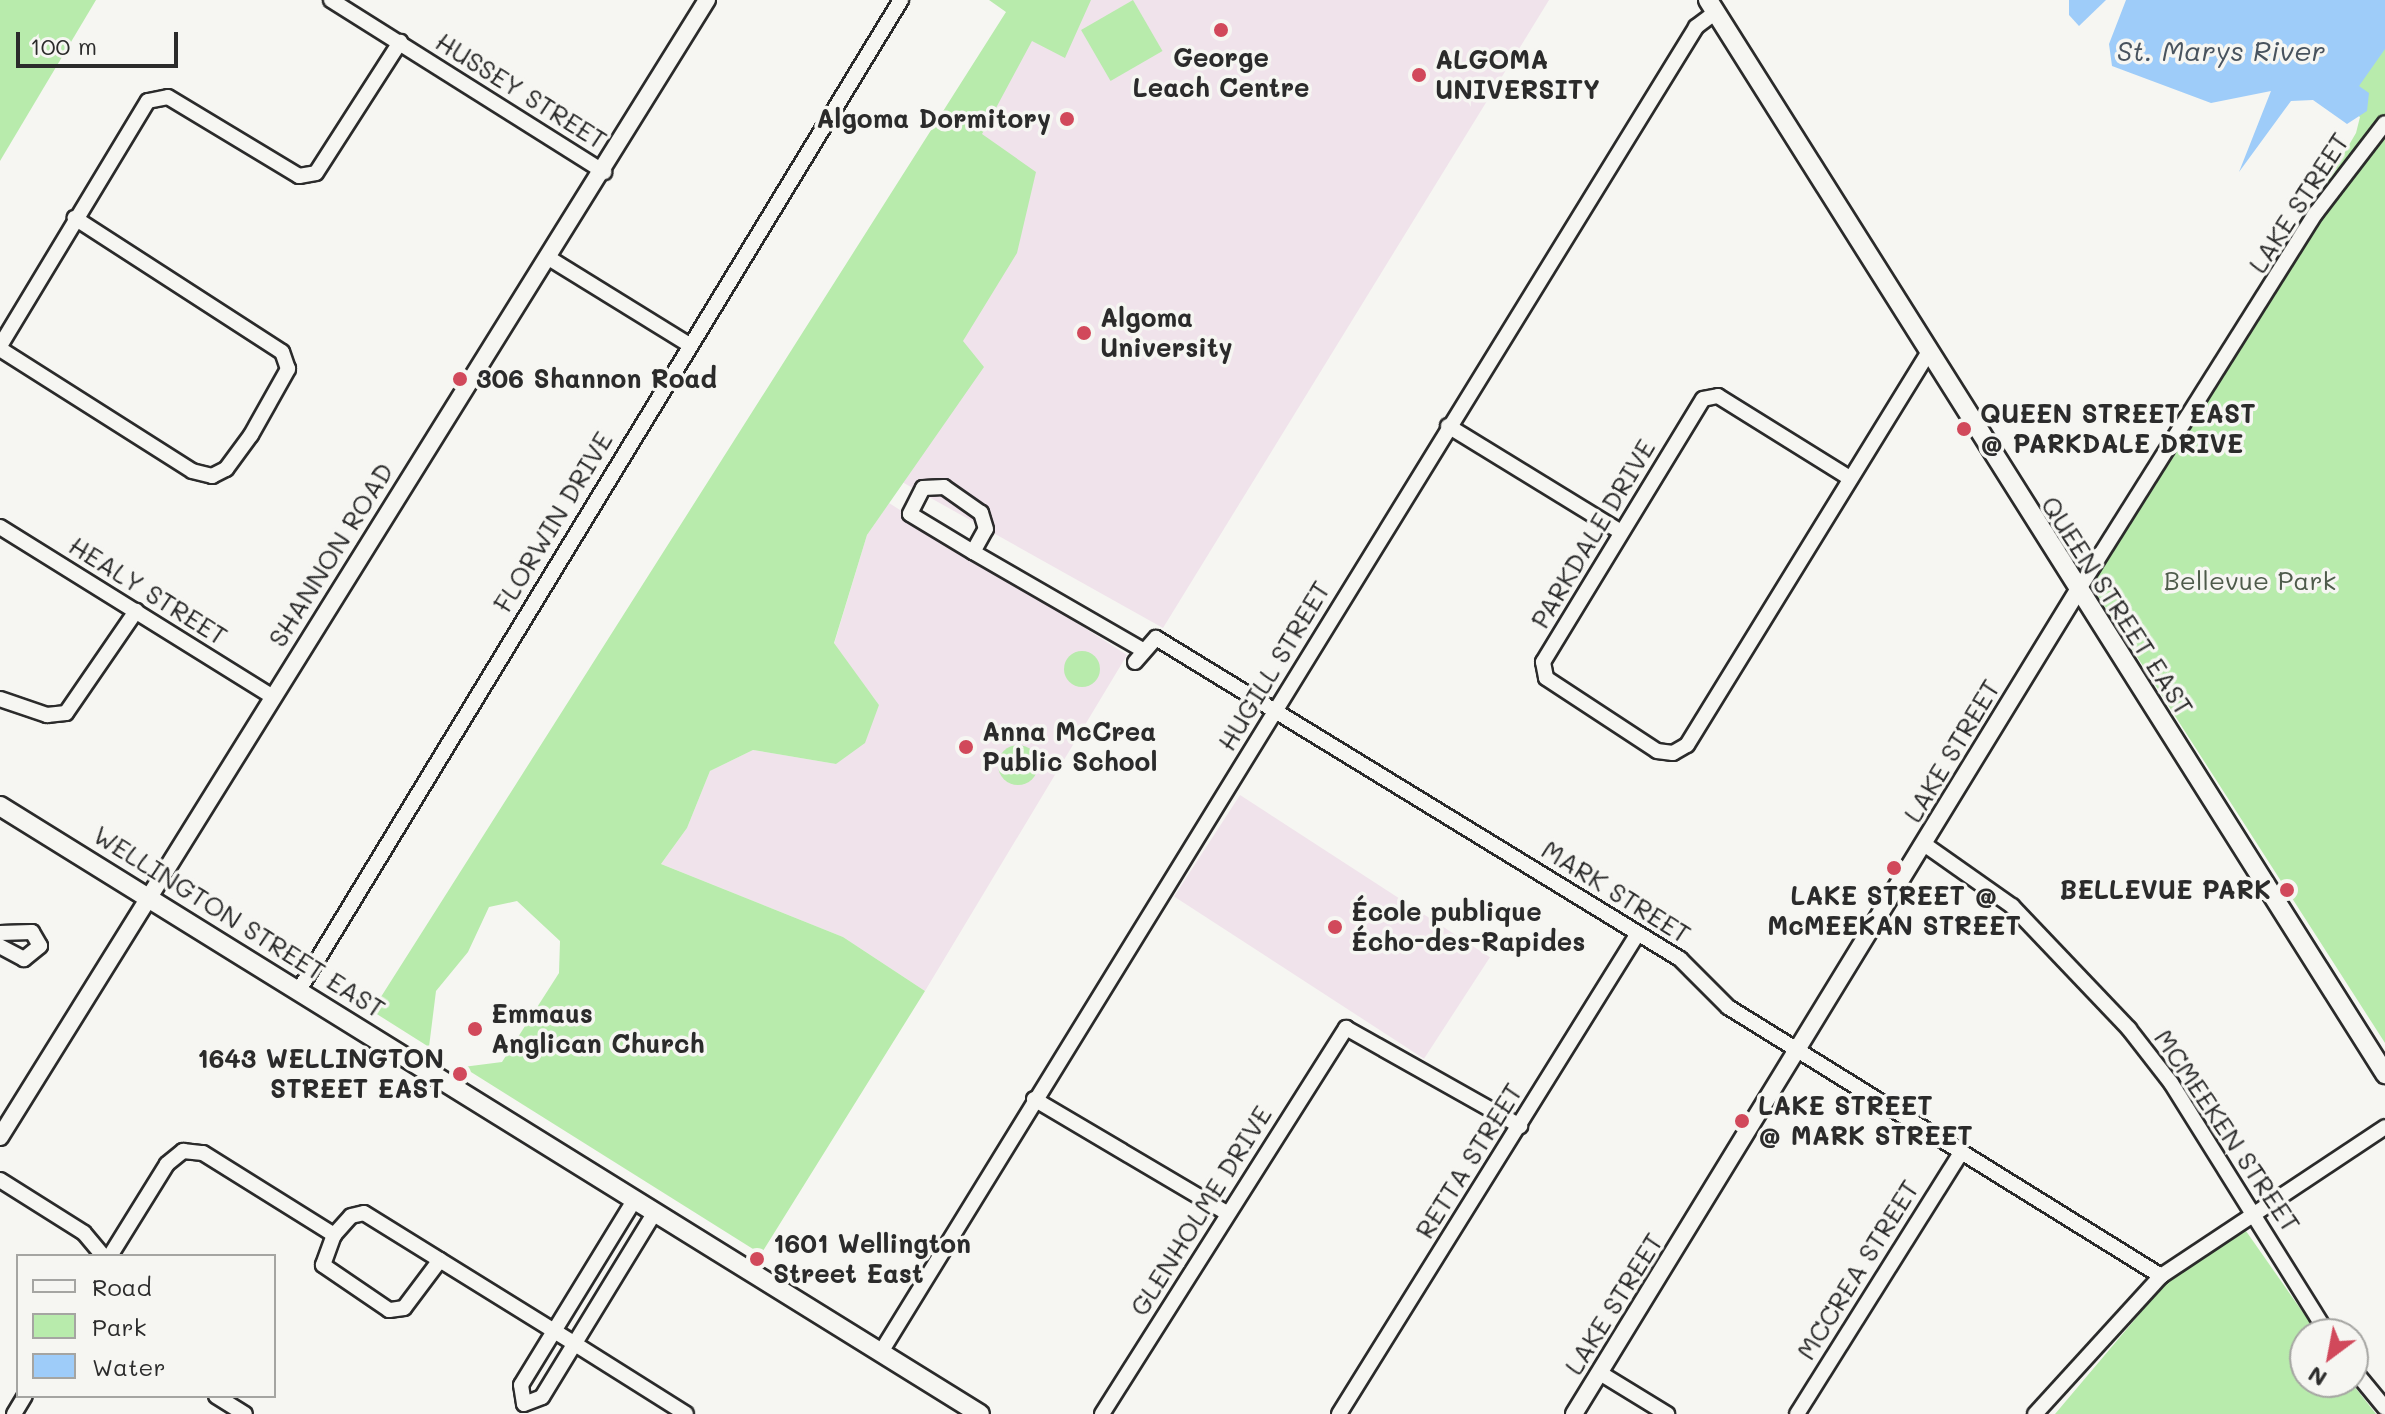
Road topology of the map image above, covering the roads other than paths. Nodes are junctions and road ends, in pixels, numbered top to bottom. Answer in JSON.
{"nodes":[{"id":1,"x":331,"y":0,"type":"edge"},
{"id":2,"x":707,"y":0,"type":"edge"},
{"id":3,"x":901,"y":0,"type":"edge"},
{"id":4,"x":1712,"y":6,"type":"edge"},
{"id":5,"x":400,"y":42,"type":"junction"},
{"id":6,"x":2385,"y":123,"type":"edge"},
{"id":7,"x":604,"y":172,"type":"junction"},
{"id":8,"x":75,"y":218,"type":"junction"},
{"id":9,"x":547,"y":257,"type":"junction"},
{"id":10,"x":688,"y":344,"type":"junction"},
{"id":11,"x":0,"y":348,"type":"edge"},
{"id":12,"x":1926,"y":356,"type":"junction"},
{"id":13,"x":1448,"y":426,"type":"junction"},
{"id":14,"x":1848,"y":477,"type":"junction"},
{"id":15,"x":0,"y":527,"type":"edge"},
{"id":16,"x":1621,"y":532,"type":"junction"},
{"id":17,"x":973,"y":552,"type":"junction"},
{"id":18,"x":2077,"y":592,"type":"junction"},
{"id":19,"x":136,"y":611,"type":"junction"},
{"id":20,"x":271,"y":696,"type":"junction"},
{"id":21,"x":0,"y":699,"type":"edge"},
{"id":22,"x":1275,"y":712,"type":"junction"},
{"id":23,"x":0,"y":806,"type":"edge"},
{"id":24,"x":1924,"y":844,"type":"junction"},
{"id":25,"x":151,"y":897,"type":"junction"},
{"id":26,"x":0,"y":933,"type":"edge"},
{"id":27,"x":1638,"y":933,"type":"junction"},
{"id":28,"x":0,"y":946,"type":"edge"},
{"id":29,"x":299,"y":990,"type":"junction"},
{"id":30,"x":1797,"y":1052,"type":"junction"},
{"id":31,"x":2385,"y":1074,"type":"edge"},
{"id":32,"x":1034,"y":1099,"type":"junction"},
{"id":33,"x":1520,"y":1126,"type":"junction"},
{"id":34,"x":2385,"y":1127,"type":"edge"},
{"id":35,"x":0,"y":1137,"type":"edge"},
{"id":36,"x":1961,"y":1153,"type":"junction"},
{"id":37,"x":0,"y":1180,"type":"edge"},
{"id":38,"x":635,"y":1199,"type":"junction"},
{"id":39,"x":2254,"y":1211,"type":"junction"},
{"id":40,"x":655,"y":1212,"type":"junction"},
{"id":41,"x":1227,"y":1213,"type":"junction"},
{"id":42,"x":334,"y":1235,"type":"junction"},
{"id":43,"x":101,"y":1254,"type":"edge"},
{"id":44,"x":111,"y":1254,"type":"edge"},
{"id":45,"x":440,"y":1260,"type":"junction"},
{"id":46,"x":2161,"y":1276,"type":"junction"},
{"id":47,"x":2318,"y":1318,"type":"edge"},
{"id":48,"x":553,"y":1331,"type":"junction"},
{"id":49,"x":575,"y":1344,"type":"junction"},
{"id":50,"x":881,"y":1352,"type":"junction"},
{"id":51,"x":1600,"y":1373,"type":"junction"},
{"id":52,"x":2369,"y":1388,"type":"edge"},
{"id":53,"x":219,"y":1398,"type":"edge"},
{"id":54,"x":2385,"y":1408,"type":"edge"},
{"id":55,"x":960,"y":1409,"type":"edge"},
{"id":56,"x":245,"y":1414,"type":"edge"},
{"id":57,"x":686,"y":1414,"type":"edge"},
{"id":58,"x":980,"y":1414,"type":"edge"},
{"id":59,"x":1102,"y":1414,"type":"edge"},
{"id":60,"x":1339,"y":1414,"type":"edge"},
{"id":61,"x":1574,"y":1414,"type":"edge"},
{"id":62,"x":1667,"y":1414,"type":"edge"},
{"id":63,"x":1797,"y":1414,"type":"edge"},
{"id":64,"x":2035,"y":1414,"type":"edge"}],
"edges":[{"from":1,"to":5,"type":"street","name":"HUSSEY STREET"},
{"from":2,"to":7,"type":"street","name":"SHANNON ROAD"},
{"from":3,"to":10,"type":"street","name":"FLORWIN DRIVE"},
{"from":4,"to":12,"type":"main road","name":"QUEEN STREET EAST"},
{"from":4,"to":13,"type":"street","name":"HUGILL STREET"},
{"from":5,"to":7,"type":"street","name":"HUSSEY STREET"},
{"from":5,"to":8,"type":"street"},
{"from":6,"to":18,"type":"street","name":"LAKE STREET"},
{"from":7,"to":9,"type":"street","name":"SHANNON ROAD"},
{"from":8,"to":11,"type":"street"},
{"from":8,"to":11,"type":"street"},
{"from":9,"to":10,"type":"street"},
{"from":9,"to":20,"type":"street","name":"SHANNON ROAD"},
{"from":10,"to":29,"type":"street","name":"FLORWIN DRIVE"},
{"from":12,"to":14,"type":"street","name":"PARKDALE DRIVE"},
{"from":12,"to":18,"type":"main road","name":"QUEEN STREET EAST"},
{"from":13,"to":16,"type":"street"},
{"from":13,"to":22,"type":"street","name":"HUGILL STREET"},
{"from":14,"to":16,"type":"street","name":"PARKDALE DRIVE"},
{"from":14,"to":16,"type":"street","name":"PARKDALE DRIVE"},
{"from":15,"to":19,"type":"street","name":"HEALY STREET"},
{"from":17,"to":17,"type":"street"},
{"from":17,"to":22,"type":"street","name":"MARK STREET"},
{"from":18,"to":24,"type":"street","name":"LAKE STREET"},
{"from":18,"to":31,"type":"main road","name":"QUEEN STREET EAST"},
{"from":19,"to":20,"type":"street","name":"HEALY STREET"},
{"from":19,"to":21,"type":"street"},
{"from":20,"to":25,"type":"street","name":"SHANNON ROAD"},
{"from":22,"to":27,"type":"street","name":"MARK STREET"},
{"from":22,"to":32,"type":"street","name":"HUGILL STREET"},
{"from":23,"to":25,"type":"main road","name":"WELLINGTON STREET EAST"},
{"from":24,"to":30,"type":"street","name":"LAKE STREET"},
{"from":24,"to":39,"type":"street","name":"MCMEEKEN STREET"},
{"from":25,"to":29,"type":"main road","name":"WELLINGTON STREET EAST"},
{"from":25,"to":35,"type":"street","name":"SHANNON ROAD"},
{"from":26,"to":28,"type":"street"},
{"from":27,"to":30,"type":"street","name":"MARK STREET"},
{"from":27,"to":33,"type":"street","name":"RETTA STREET"},
{"from":29,"to":38,"type":"main road","name":"WELLINGTON STREET EAST"},
{"from":30,"to":36,"type":"street","name":"MARK STREET"},
{"from":30,"to":51,"type":"street","name":"LAKE STREET"},
{"from":32,"to":41,"type":"street"},
{"from":32,"to":50,"type":"street","name":"HUGILL STREET"},
{"from":33,"to":41,"type":"street","name":"GLENHOLME DRIVE"},
{"from":33,"to":60,"type":"street","name":"RETTA STREET"},
{"from":34,"to":39,"type":"street"},
{"from":36,"to":46,"type":"street","name":"MARK STREET"},
{"from":36,"to":63,"type":"street","name":"MCCREA STREET"},
{"from":37,"to":43,"type":"street"},
{"from":38,"to":40,"type":"main road","name":"WELLINGTON STREET EAST"},
{"from":38,"to":48,"type":"street"},
{"from":39,"to":46,"type":"street"},
{"from":39,"to":47,"type":"street","name":"MCMEEKEN STREET"},
{"from":40,"to":49,"type":"street"},
{"from":40,"to":50,"type":"main road","name":"WELLINGTON STREET EAST"},
{"from":41,"to":59,"type":"street","name":"GLENHOLME DRIVE"},
{"from":42,"to":44,"type":"street"},
{"from":42,"to":45,"type":"street"},
{"from":42,"to":45,"type":"street"},
{"from":45,"to":48,"type":"street"},
{"from":46,"to":64,"type":"street"},
{"from":48,"to":49,"type":"street"},
{"from":48,"to":49,"type":"street"},
{"from":49,"to":57,"type":"street"},
{"from":50,"to":55,"type":"main road","name":"WELLINGTON STREET EAST"},
{"from":51,"to":61,"type":"street","name":"LAKE STREET"},
{"from":51,"to":62,"type":"street"},
{"from":52,"to":54,"type":"street"},
{"from":53,"to":56,"type":"street"},
{"from":55,"to":58,"type":"main road","name":"WELLINGTON STREET EAST"}]}
